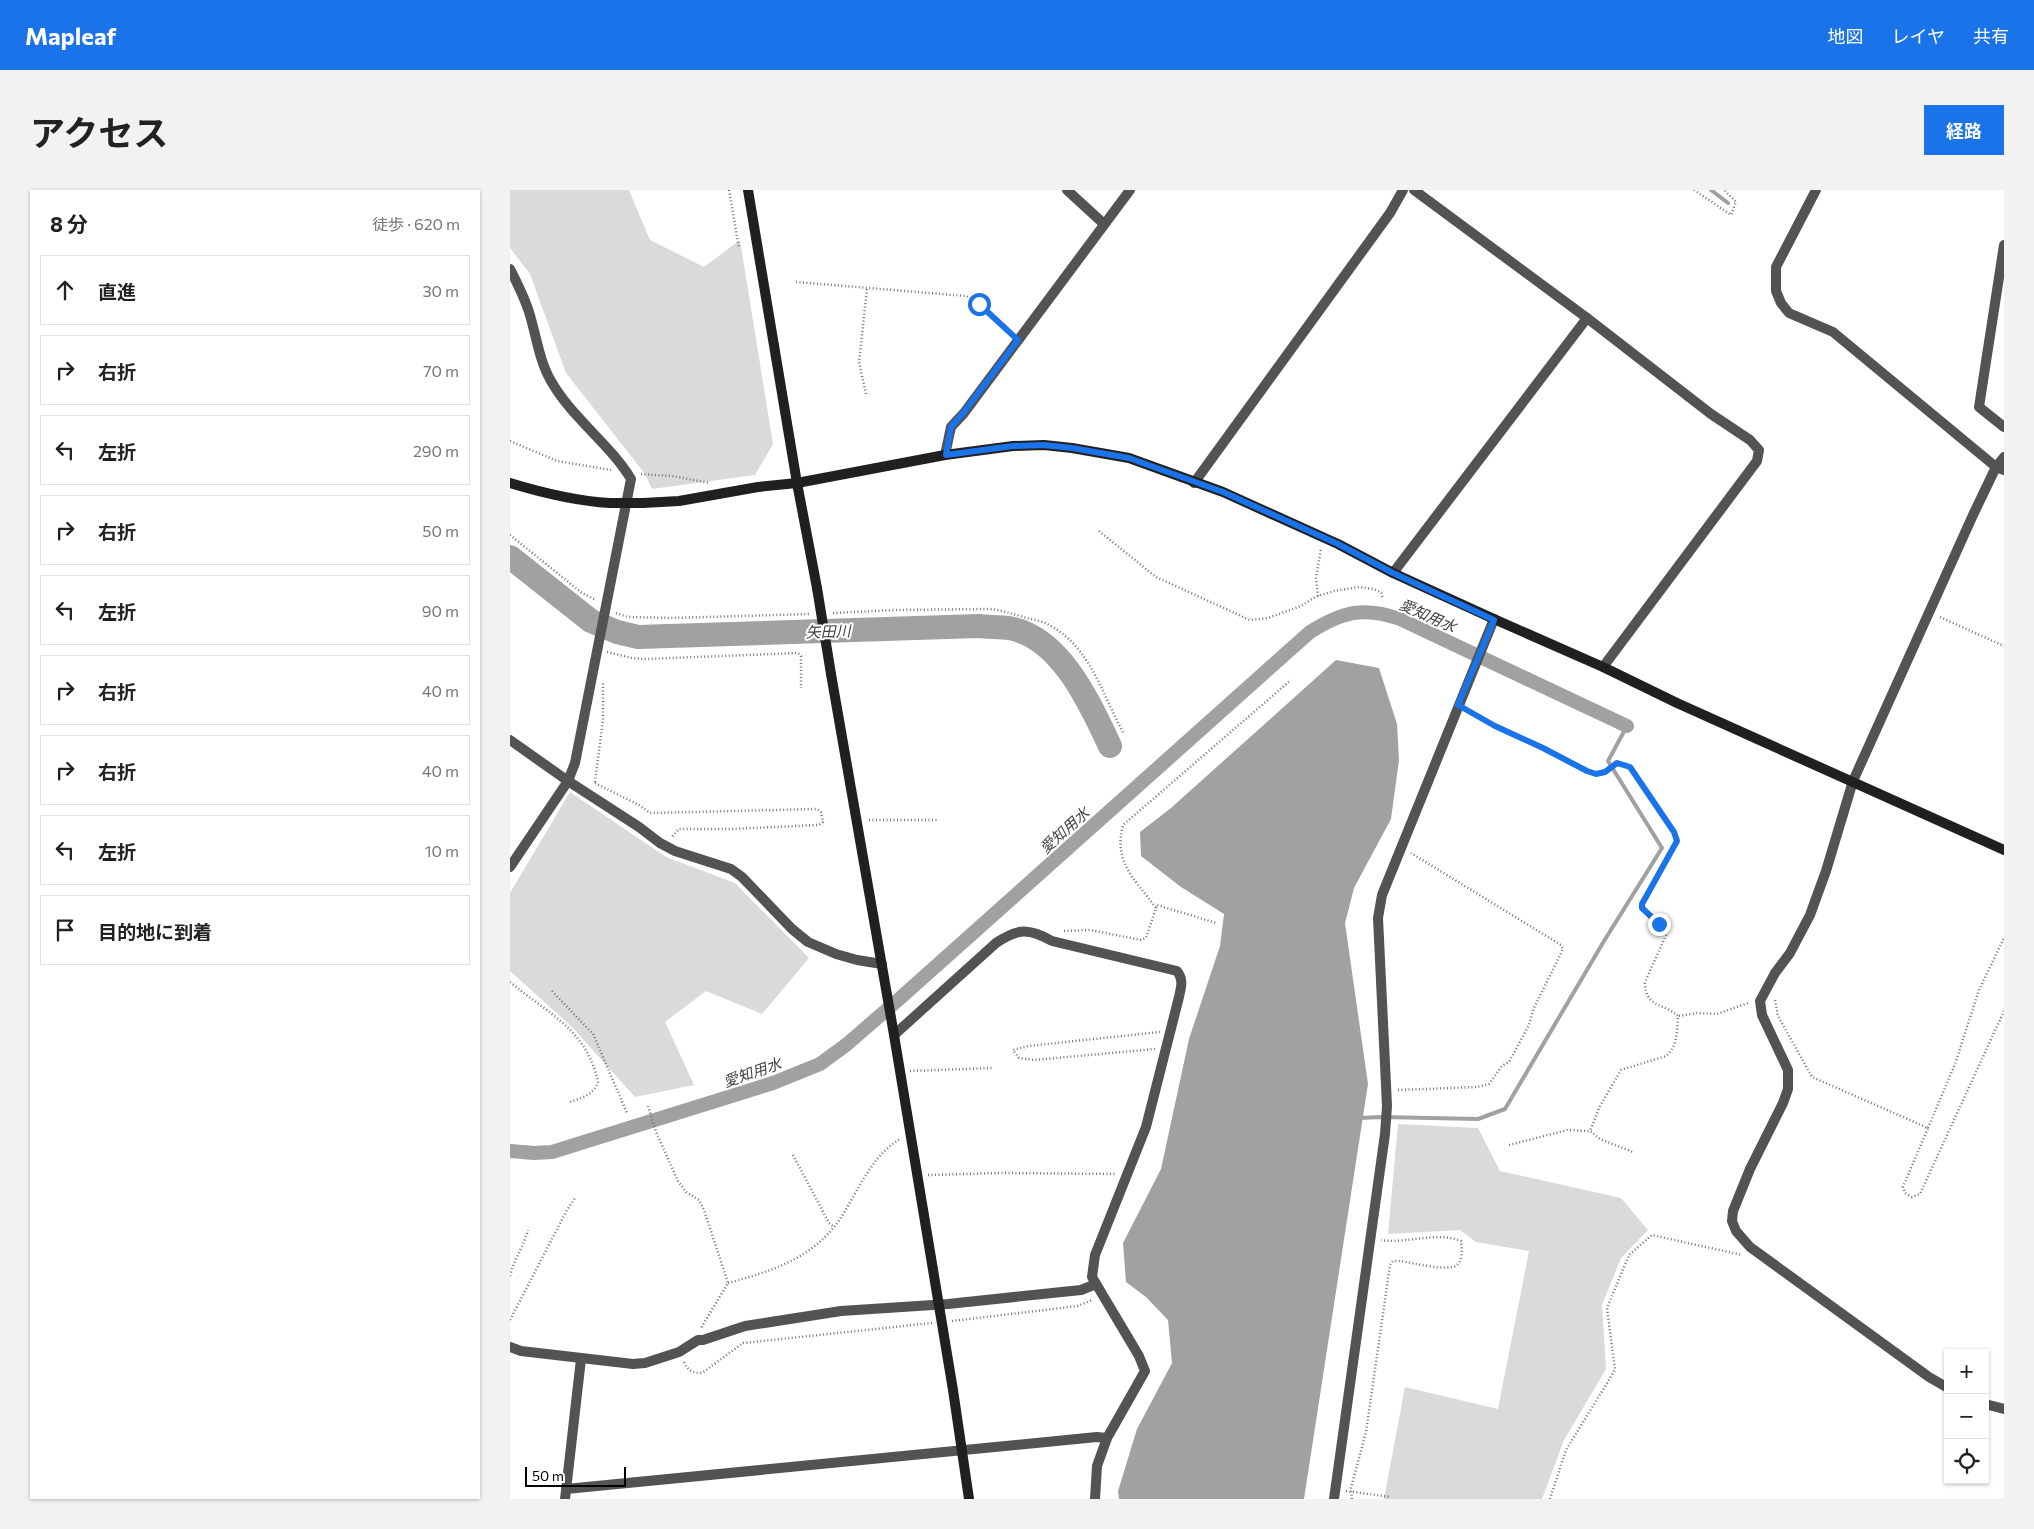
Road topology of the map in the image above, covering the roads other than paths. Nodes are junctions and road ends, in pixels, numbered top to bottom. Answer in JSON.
{"nodes":[{"id":1,"x":748,"y":190,"type":"edge"},
{"id":2,"x":1067,"y":190,"type":"edge"},
{"id":3,"x":1130,"y":190,"type":"edge"},
{"id":4,"x":1403,"y":190,"type":"edge"},
{"id":5,"x":1414,"y":190,"type":"edge"},
{"id":6,"x":1816,"y":190,"type":"edge"},
{"id":7,"x":1104,"y":224,"type":"junction"},
{"id":8,"x":2004,"y":245,"type":"edge"},
{"id":9,"x":510,"y":270,"type":"edge"},
{"id":10,"x":1587,"y":318,"type":"junction"},
{"id":11,"x":2004,"y":428,"type":"edge"},
{"id":12,"x":946,"y":455,"type":"junction"},
{"id":13,"x":2004,"y":457,"type":"edge"},
{"id":14,"x":2000,"y":468,"type":"edge"},
{"id":15,"x":510,"y":483,"type":"edge"},
{"id":16,"x":797,"y":483,"type":"junction"},
{"id":17,"x":1194,"y":483,"type":"junction"},
{"id":18,"x":1393,"y":573,"type":"junction"},
{"id":19,"x":1494,"y":620,"type":"junction"},
{"id":20,"x":1603,"y":667,"type":"junction"},
{"id":21,"x":510,"y":740,"type":"edge"},
{"id":22,"x":568,"y":781,"type":"junction"},
{"id":23,"x":1853,"y":781,"type":"junction"},
{"id":24,"x":2004,"y":850,"type":"edge"},
{"id":25,"x":510,"y":867,"type":"edge"},
{"id":26,"x":882,"y":964,"type":"junction"},
{"id":27,"x":894,"y":1035,"type":"junction"},
{"id":28,"x":1096,"y":1284,"type":"junction"},
{"id":29,"x":939,"y":1304,"type":"junction"},
{"id":30,"x":510,"y":1347,"type":"edge"},
{"id":31,"x":581,"y":1359,"type":"junction"},
{"id":32,"x":1944,"y":1386,"type":"edge"},
{"id":33,"x":1989,"y":1405,"type":"edge"},
{"id":34,"x":2004,"y":1409,"type":"edge"},
{"id":35,"x":1106,"y":1438,"type":"junction"},
{"id":36,"x":962,"y":1451,"type":"junction"},
{"id":37,"x":566,"y":1494,"type":"edge"},
{"id":38,"x":1335,"y":1494,"type":"edge"},
{"id":39,"x":968,"y":1499,"type":"edge"},
{"id":40,"x":1095,"y":1499,"type":"edge"}],
"edges":[{"from":1,"to":16,"type":"street"},
{"from":2,"to":7,"type":"street"},
{"from":3,"to":7,"type":"street"},
{"from":4,"to":17,"type":"street"},
{"from":5,"to":10,"type":"street"},
{"from":6,"to":14,"type":"street"},
{"from":7,"to":12,"type":"street"},
{"from":8,"to":11,"type":"street"},
{"from":9,"to":22,"type":"street"},
{"from":10,"to":18,"type":"street"},
{"from":10,"to":20,"type":"street"},
{"from":12,"to":16,"type":"street"},
{"from":12,"to":17,"type":"street"},
{"from":13,"to":14,"type":"street"},
{"from":14,"to":23,"type":"street"},
{"from":15,"to":16,"type":"street","bridge":true},
{"from":16,"to":26,"type":"street","bridge":true},
{"from":17,"to":18,"type":"street"},
{"from":18,"to":19,"type":"street"},
{"from":19,"to":20,"type":"street"},
{"from":19,"to":38,"type":"street"},
{"from":20,"to":23,"type":"street"},
{"from":21,"to":22,"type":"street"},
{"from":22,"to":25,"type":"street"},
{"from":22,"to":26,"type":"street"},
{"from":23,"to":24,"type":"street"},
{"from":23,"to":32,"type":"street"},
{"from":26,"to":27,"type":"street"},
{"from":27,"to":28,"type":"street"},
{"from":27,"to":29,"type":"street"},
{"from":28,"to":29,"type":"street"},
{"from":28,"to":35,"type":"street"},
{"from":29,"to":31,"type":"street"},
{"from":29,"to":36,"type":"street"},
{"from":30,"to":31,"type":"street"},
{"from":31,"to":37,"type":"street"},
{"from":33,"to":34,"type":"street"},
{"from":35,"to":36,"type":"street"},
{"from":35,"to":40,"type":"street"},
{"from":36,"to":37,"type":"street"},
{"from":36,"to":39,"type":"street"}]}
